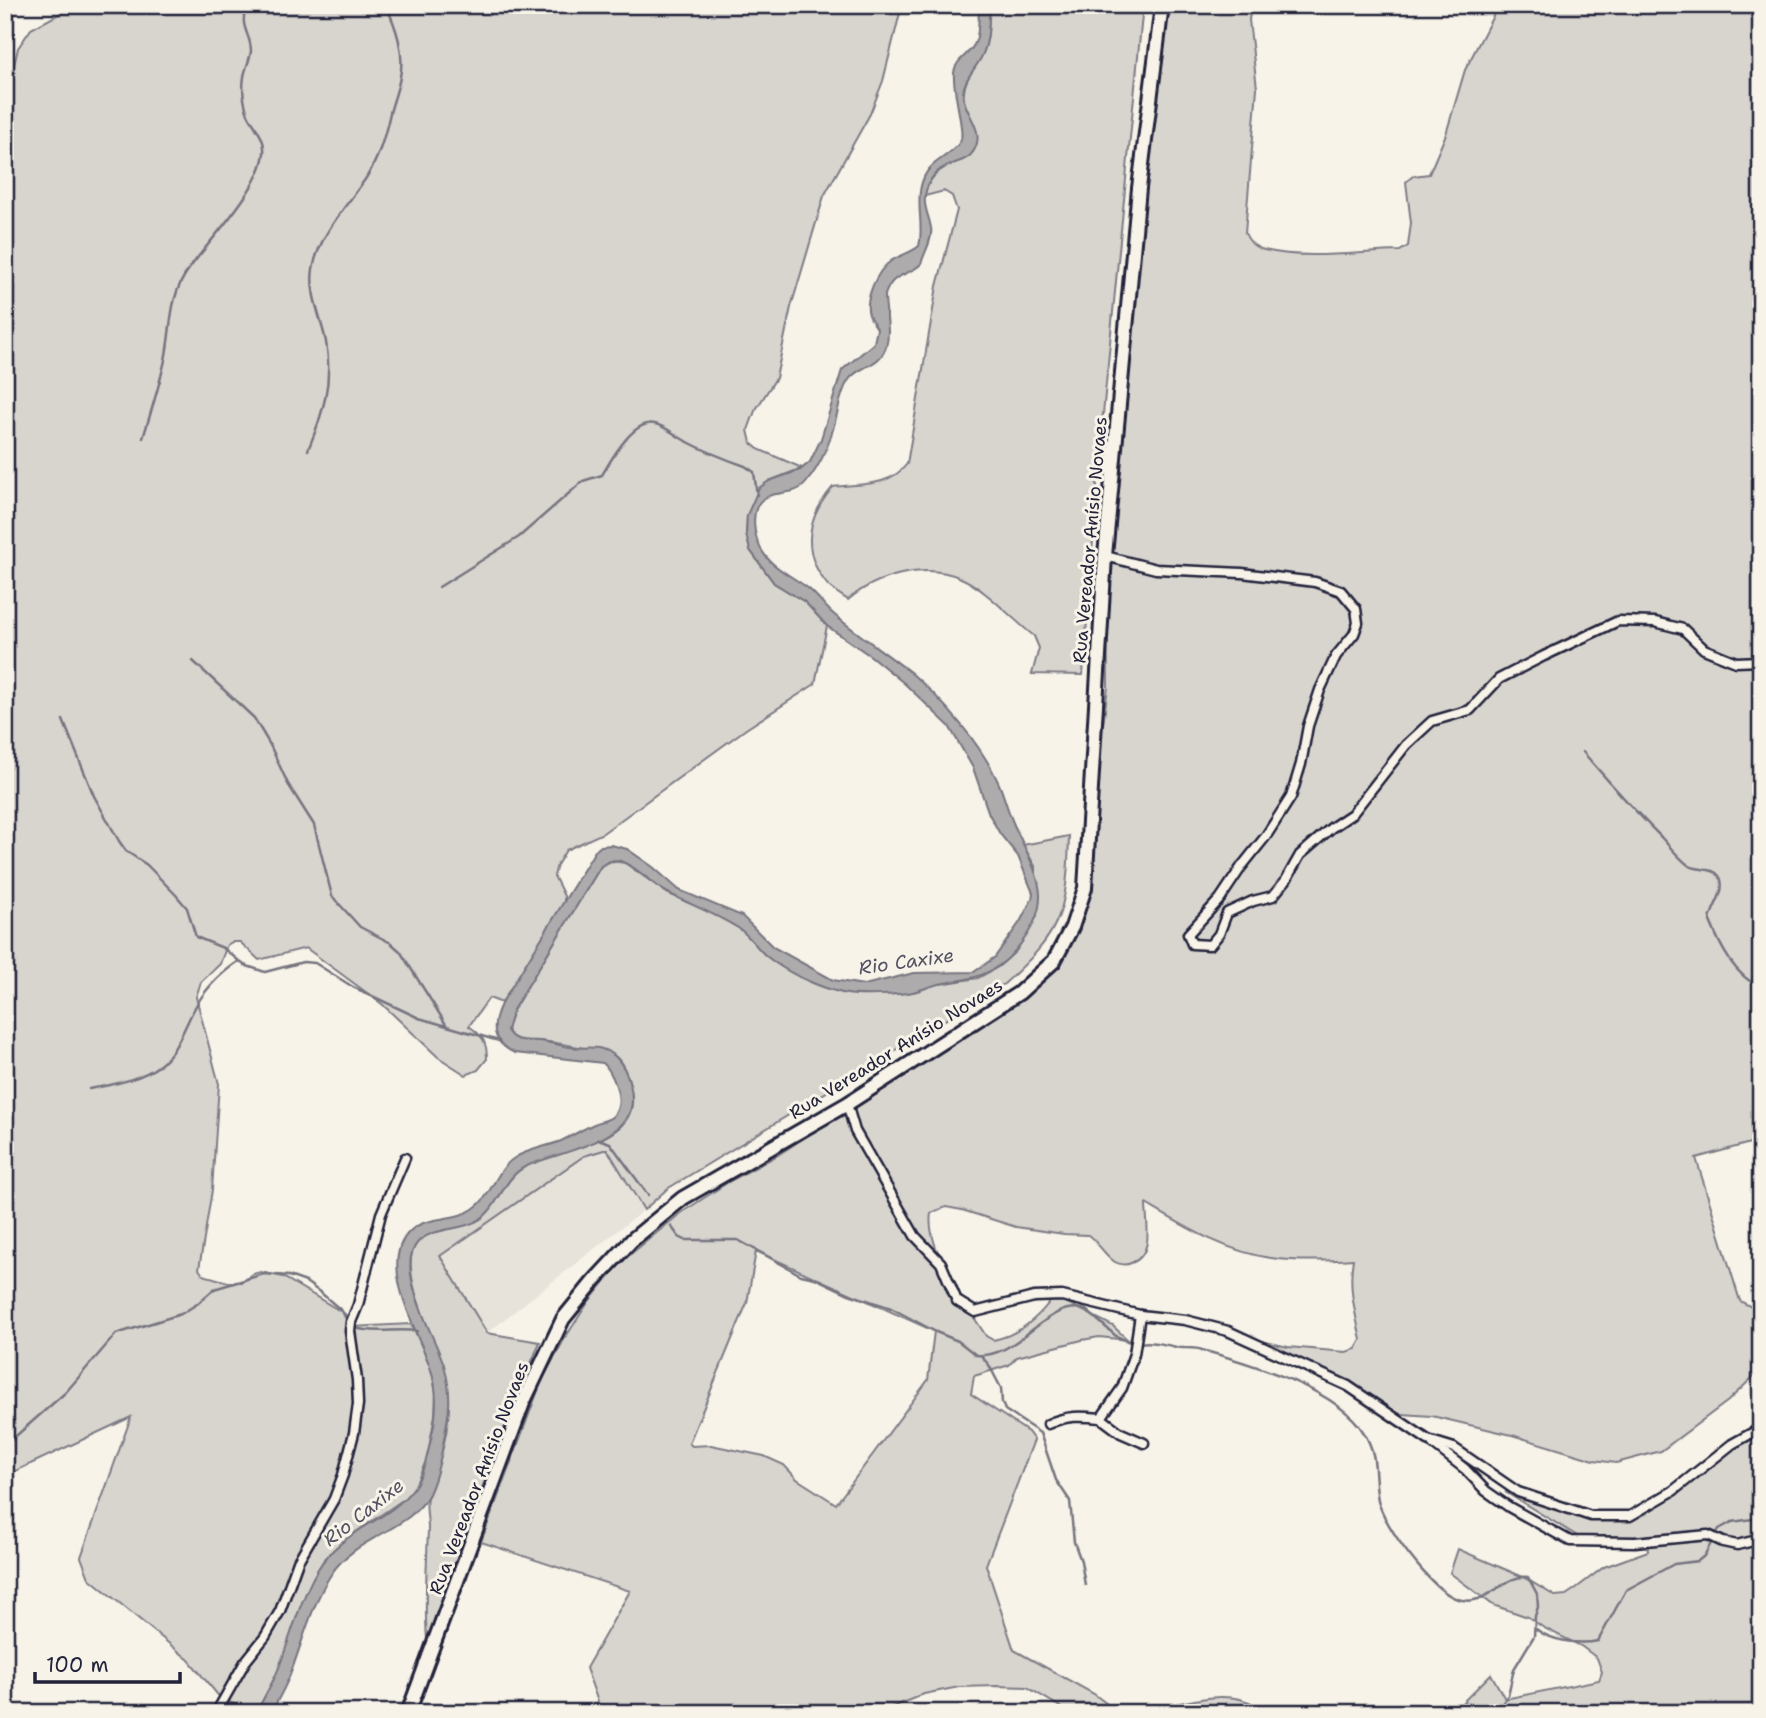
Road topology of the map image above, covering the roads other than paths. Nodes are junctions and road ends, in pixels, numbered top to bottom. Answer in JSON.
{"nodes":[{"id":1,"x":1162,"y":5,"type":"edge"},
{"id":2,"x":1105,"y":556,"type":"junction"},
{"id":3,"x":1761,"y":661,"type":"edge"},
{"id":4,"x":847,"y":1104,"type":"junction"},
{"id":5,"x":405,"y":1158,"type":"dead end"},
{"id":6,"x":1140,"y":1315,"type":"junction"},
{"id":7,"x":1101,"y":1418,"type":"junction"},
{"id":8,"x":1048,"y":1424,"type":"dead end"},
{"id":9,"x":1761,"y":1427,"type":"edge"},
{"id":10,"x":1428,"y":1440,"type":"junction"},
{"id":11,"x":1144,"y":1444,"type":"dead end"},
{"id":12,"x":1761,"y":1539,"type":"edge"},
{"id":13,"x":216,"y":1713,"type":"edge"},
{"id":14,"x":408,"y":1713,"type":"edge"}],
"edges":[{"from":1,"to":2,"type":"main road","name":"Rua Vereador Anísio Novaes"},
{"from":2,"to":3,"type":"street"},
{"from":2,"to":4,"type":"main road","name":"Rua Vereador Anísio Novaes"},
{"from":4,"to":6,"type":"street"},
{"from":4,"to":14,"type":"main road","name":"Rua Vereador Anísio Novaes"},
{"from":5,"to":13,"type":"street"},
{"from":6,"to":7,"type":"street"},
{"from":6,"to":10,"type":"street"},
{"from":7,"to":8,"type":"street"},
{"from":7,"to":11,"type":"street"},
{"from":9,"to":10,"type":"street"},
{"from":10,"to":12,"type":"street"}]}
